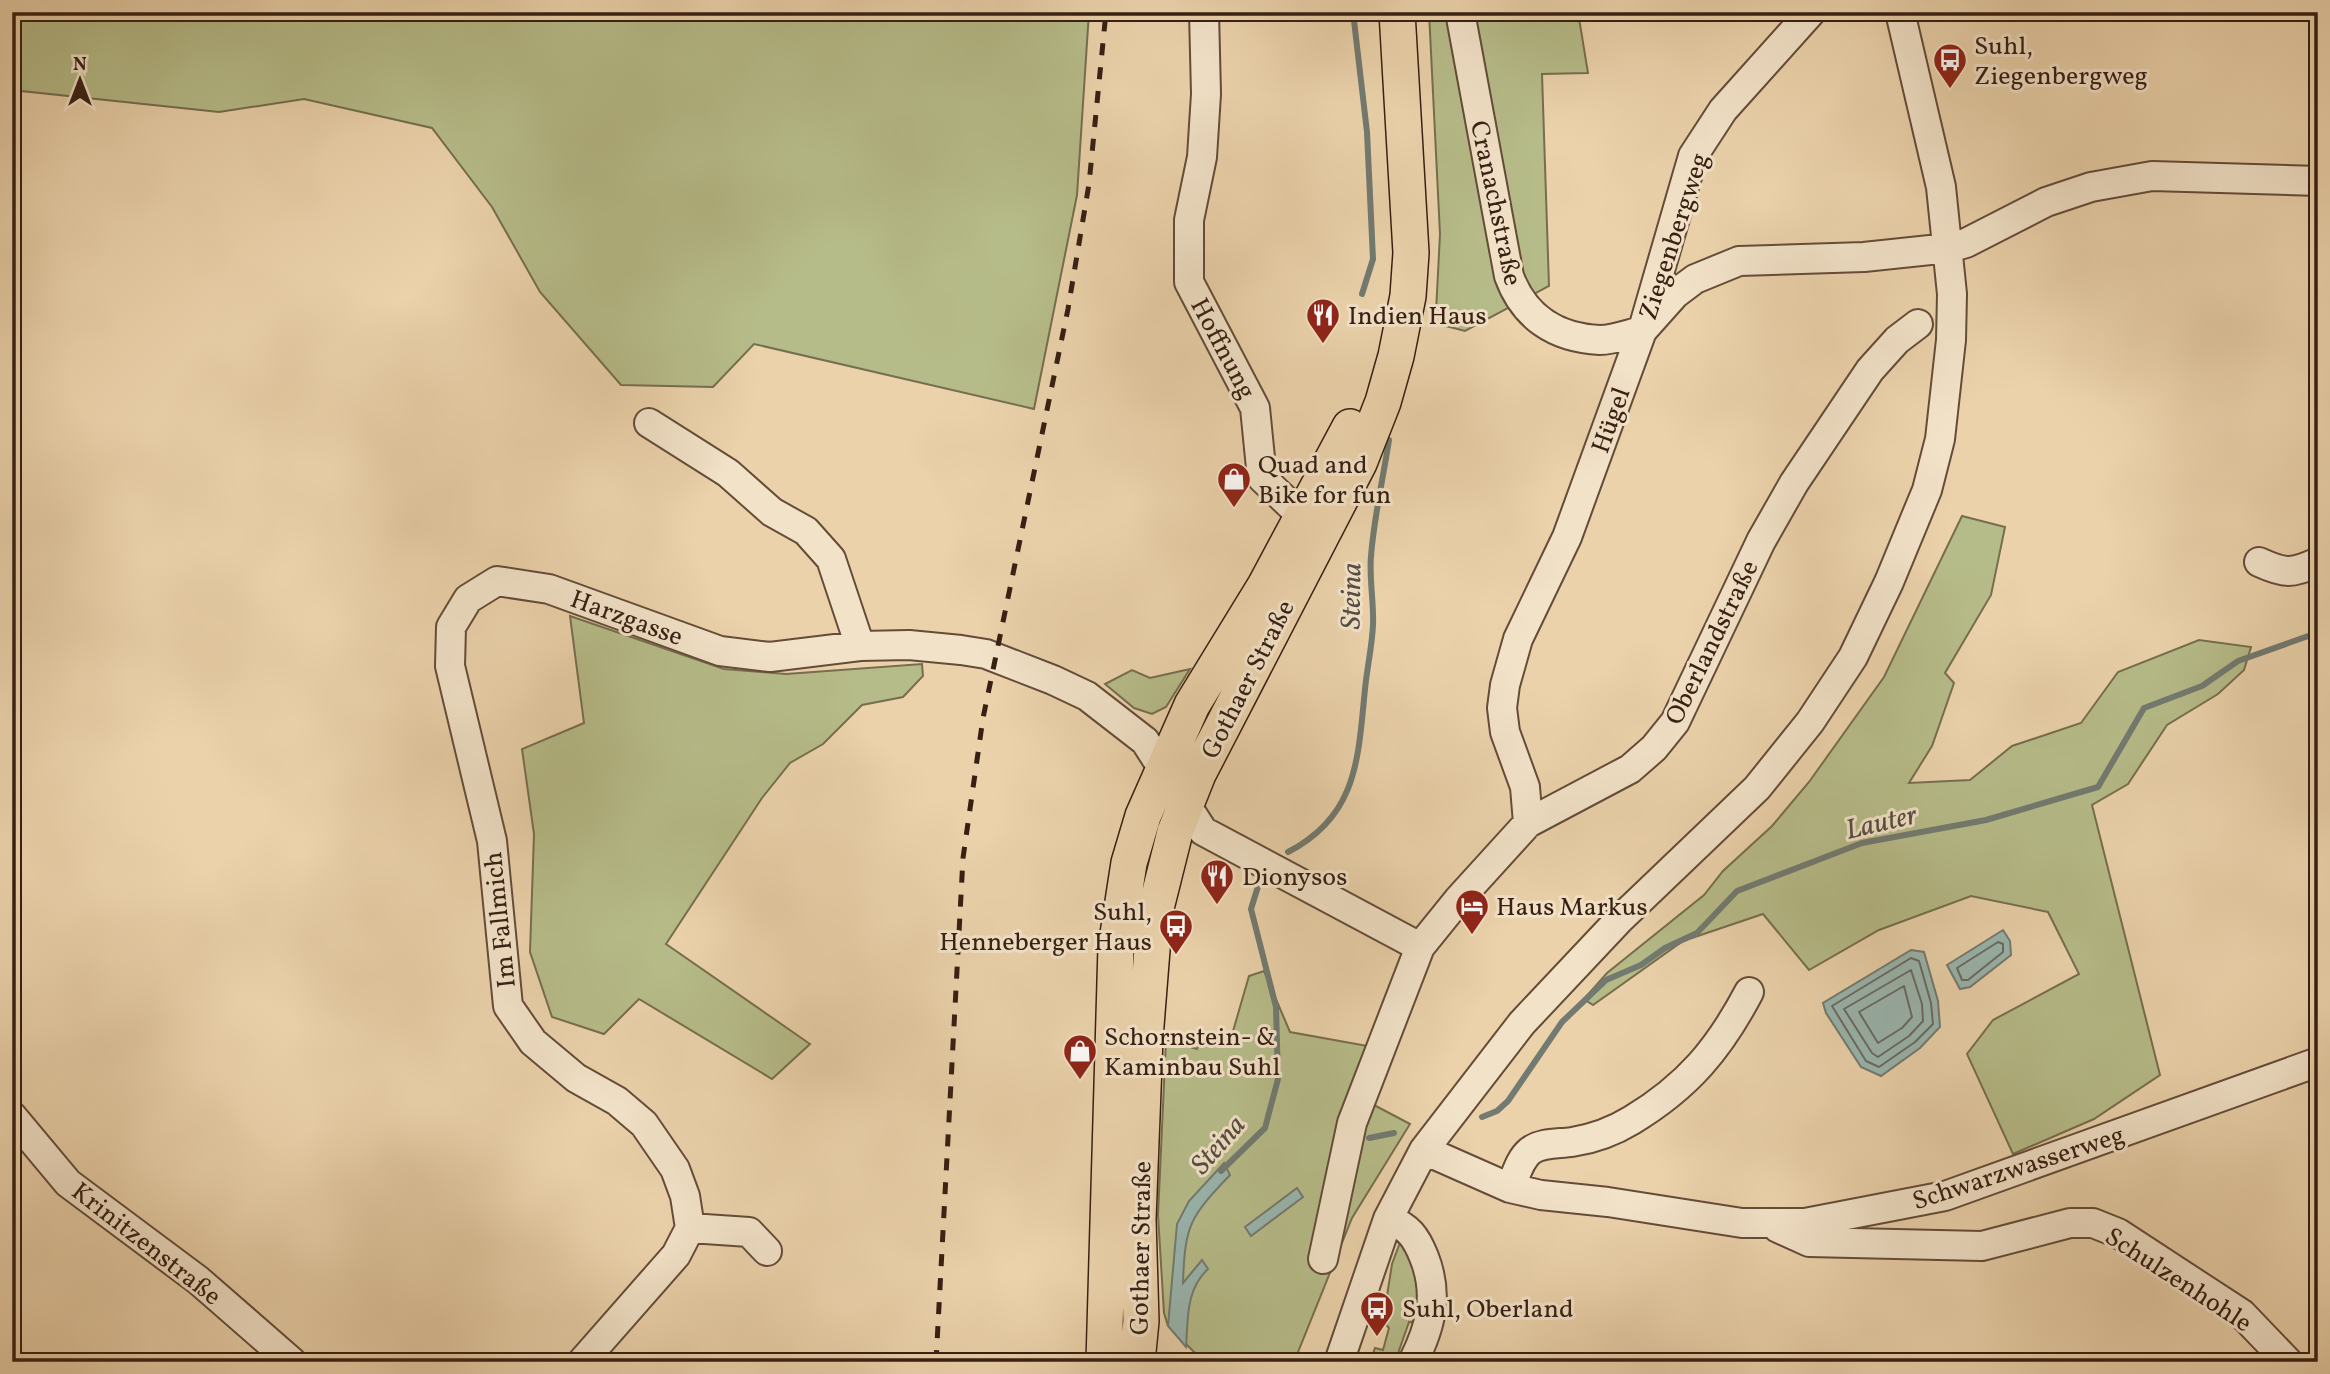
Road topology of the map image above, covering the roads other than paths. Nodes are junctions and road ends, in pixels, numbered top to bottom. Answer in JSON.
{"nodes":[{"id":1,"x":1204,"y":12,"type":"edge"},
{"id":2,"x":1397,"y":12,"type":"edge"},
{"id":3,"x":1460,"y":12,"type":"edge"},
{"id":4,"x":1811,"y":12,"type":"edge"},
{"id":5,"x":1900,"y":12,"type":"edge"},
{"id":6,"x":2318,"y":181,"type":"edge"},
{"id":7,"x":1949,"y":248,"type":"junction"},
{"id":8,"x":1918,"y":324,"type":"dead end"},
{"id":9,"x":1643,"y":331,"type":"junction"},
{"id":10,"x":649,"y":423,"type":"dead end"},
{"id":11,"x":1314,"y":524,"type":"junction"},
{"id":12,"x":2259,"y":562,"type":"dead end"},
{"id":13,"x":2318,"y":562,"type":"edge"},
{"id":14,"x":860,"y":646,"type":"junction"},
{"id":15,"x":450,"y":666,"type":"joint"},
{"id":16,"x":1164,"y":766,"type":"junction"},
{"id":17,"x":1185,"y":805,"type":"junction"},
{"id":18,"x":1528,"y":823,"type":"junction"},
{"id":19,"x":1420,"y":947,"type":"junction"},
{"id":20,"x":1749,"y":992,"type":"dead end"},
{"id":21,"x":2318,"y":1062,"type":"edge"},
{"id":22,"x":12,"y":1116,"type":"edge"},
{"id":23,"x":1424,"y":1150,"type":"junction"},
{"id":24,"x":1510,"y":1188,"type":"junction"},
{"id":25,"x":1388,"y":1219,"type":"junction"},
{"id":26,"x":1772,"y":1224,"type":"junction"},
{"id":27,"x":690,"y":1228,"type":"junction"},
{"id":28,"x":767,"y":1251,"type":"dead end"},
{"id":29,"x":1323,"y":1259,"type":"dead end"},
{"id":30,"x":266,"y":1352,"type":"edge"},
{"id":31,"x":292,"y":1362,"type":"edge"},
{"id":32,"x":582,"y":1362,"type":"edge"},
{"id":33,"x":1104,"y":1362,"type":"edge"},
{"id":34,"x":1137,"y":1362,"type":"edge"},
{"id":35,"x":1339,"y":1362,"type":"edge"},
{"id":36,"x":1413,"y":1362,"type":"edge"},
{"id":37,"x":2288,"y":1362,"type":"edge"}],
"edges":[{"from":1,"to":11,"type":"street","name":"Hoffnung"},
{"from":2,"to":11,"type":"main road"},
{"from":3,"to":9,"type":"street","name":"Cranachstraße"},
{"from":4,"to":9,"type":"street","name":"Ziegenbergweg"},
{"from":5,"to":7,"type":"street"},
{"from":6,"to":7,"type":"street"},
{"from":7,"to":9,"type":"street","name":"Hügel"},
{"from":7,"to":23,"type":"street"},
{"from":8,"to":18,"type":"street","name":"Oberlandstraße"},
{"from":9,"to":18,"type":"street","name":"Hügel"},
{"from":10,"to":14,"type":"street"},
{"from":11,"to":16,"type":"main road","name":"Gothaer Straße"},
{"from":11,"to":17,"type":"main road","name":"Gothaer Straße"},
{"from":12,"to":13,"type":"street"},
{"from":14,"to":15,"type":"street","name":"Harzgasse"},
{"from":14,"to":16,"type":"street","name":"Harzgasse"},
{"from":15,"to":27,"type":"street","name":"Im Fallmich"},
{"from":16,"to":17,"type":"street","name":"Harzgasse"},
{"from":16,"to":33,"type":"main road","name":"Gothaer Straße"},
{"from":17,"to":19,"type":"street","name":"Harzgasse"},
{"from":17,"to":34,"type":"main road","name":"Gothaer Straße"},
{"from":18,"to":19,"type":"street","name":"Oberlandstraße"},
{"from":19,"to":29,"type":"street","name":"Oberlandstraße"},
{"from":20,"to":24,"type":"street"},
{"from":21,"to":26,"type":"street","name":"Schwarzwasserweg"},
{"from":22,"to":30,"type":"street","name":"Krinitzenstraße"},
{"from":23,"to":24,"type":"street","name":"Schwarzwasserweg"},
{"from":23,"to":25,"type":"street"},
{"from":24,"to":26,"type":"street","name":"Schwarzwasserweg"},
{"from":25,"to":35,"type":"street"},
{"from":25,"to":36,"type":"street"},
{"from":26,"to":37,"type":"street","name":"Schulzenhohle"},
{"from":27,"to":28,"type":"street"},
{"from":27,"to":32,"type":"street"},
{"from":30,"to":31,"type":"street","name":"Krinitzenstraße"}]}
